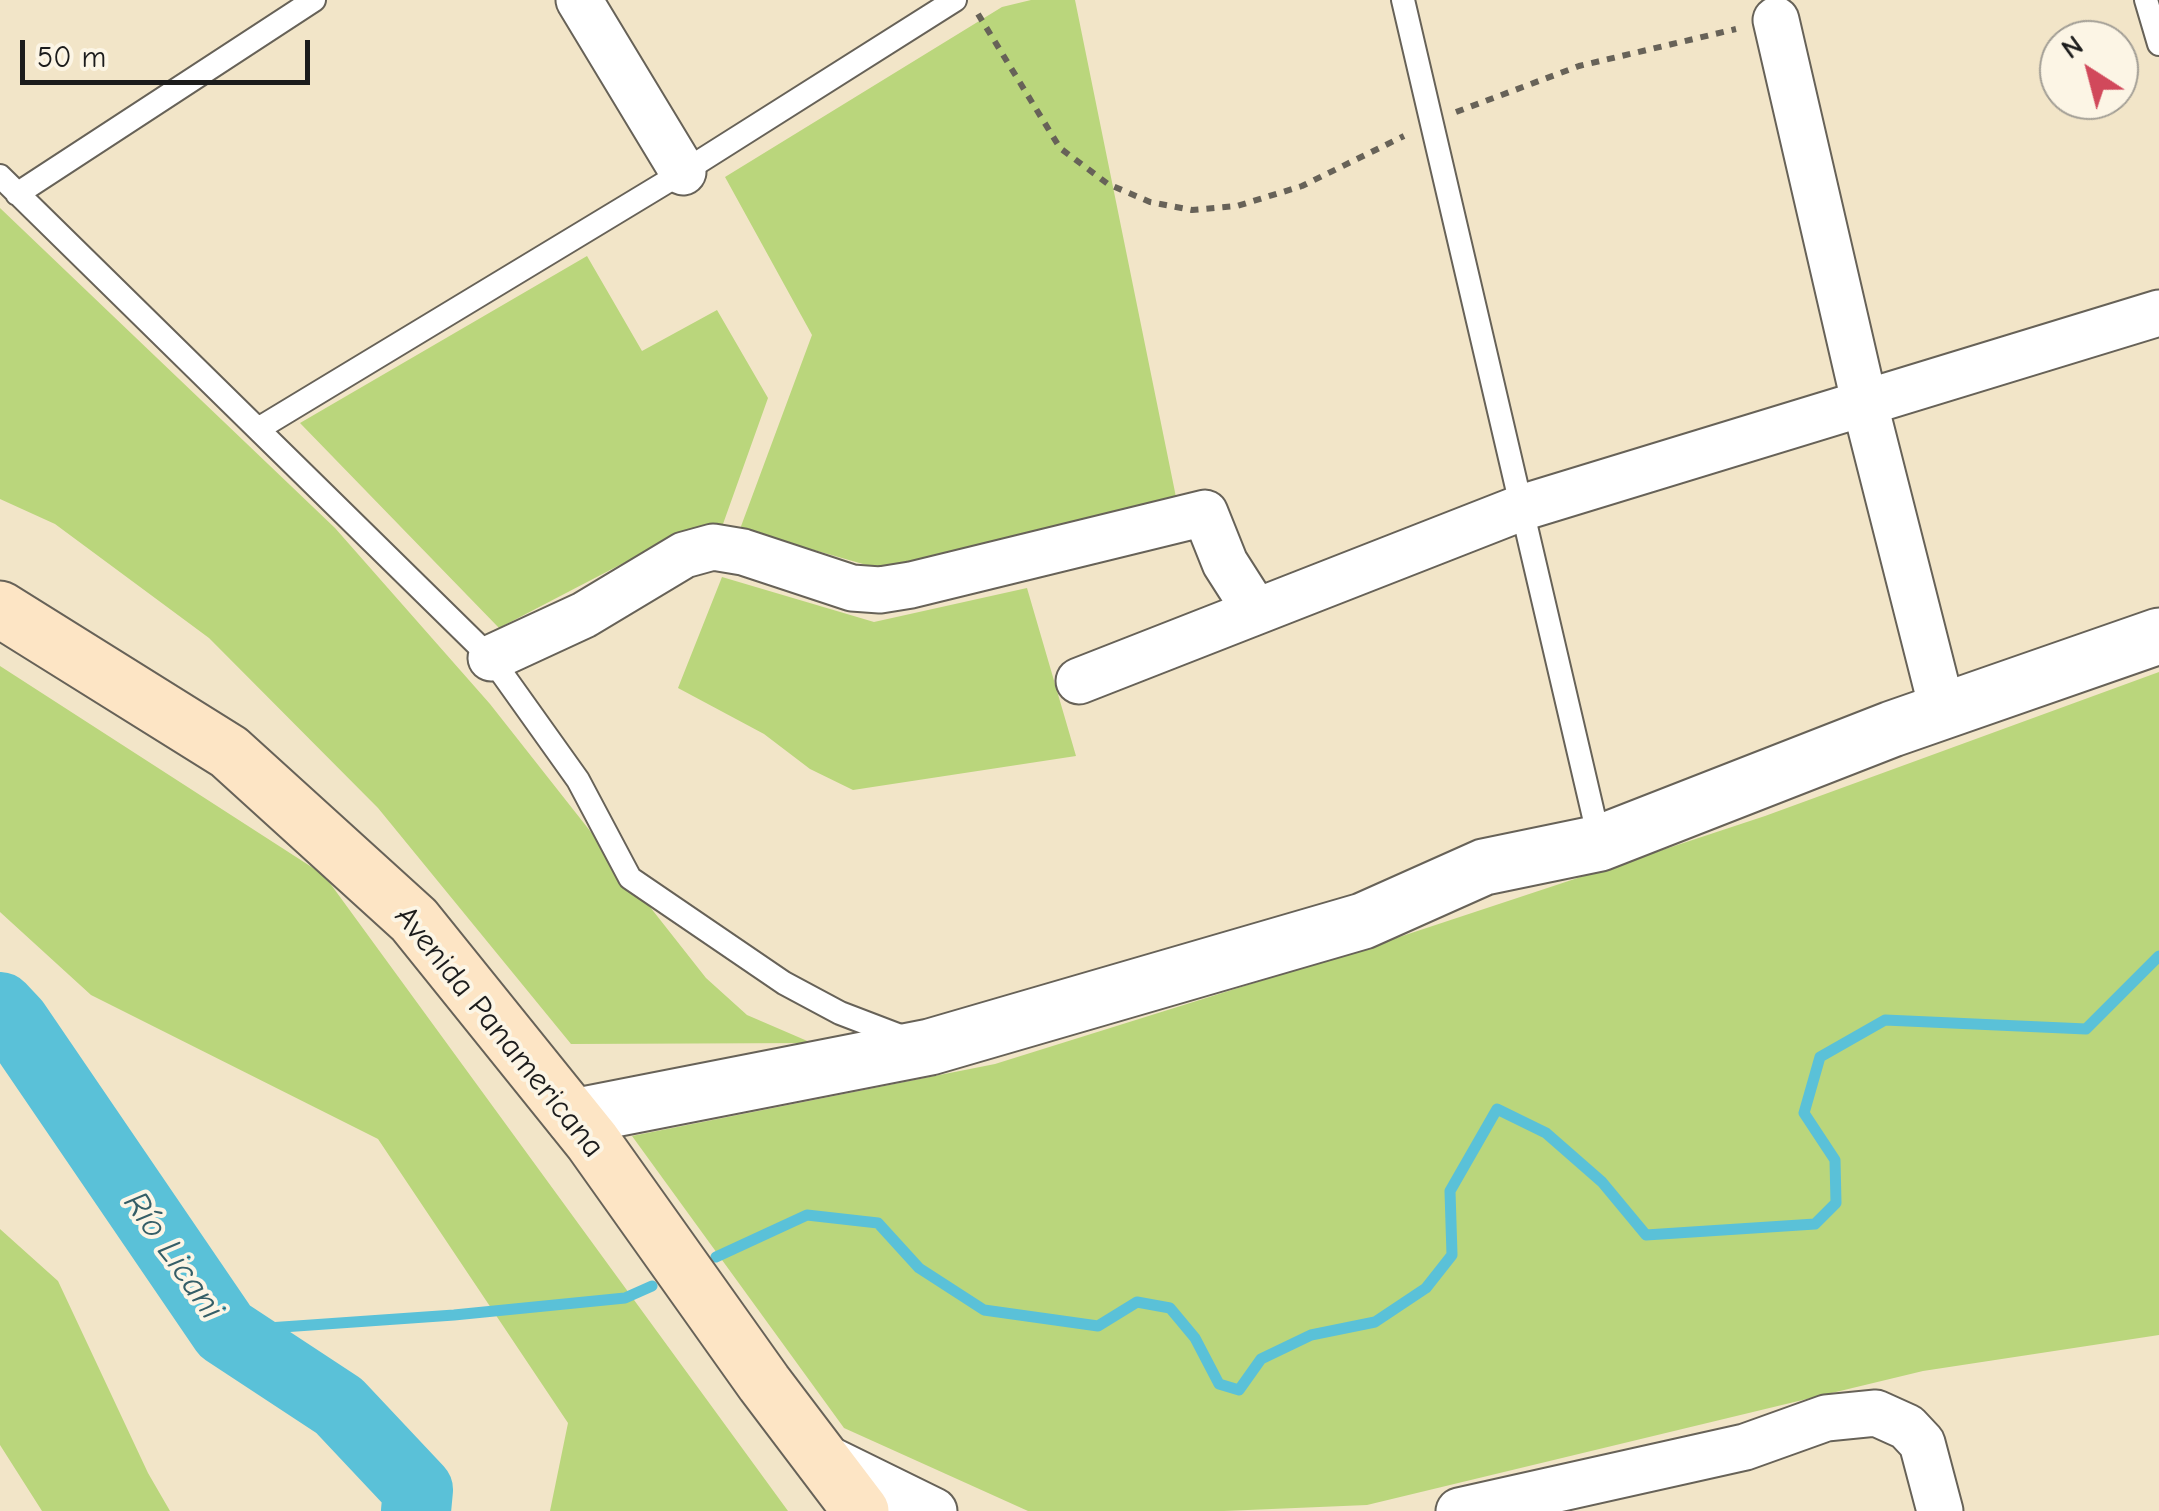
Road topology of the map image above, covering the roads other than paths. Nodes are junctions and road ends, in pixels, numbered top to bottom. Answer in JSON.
{"nodes":[{"id":1,"x":314,"y":0,"type":"edge"},
{"id":2,"x":579,"y":0,"type":"edge"},
{"id":3,"x":955,"y":0,"type":"edge"},
{"id":4,"x":1402,"y":0,"type":"edge"},
{"id":5,"x":2146,"y":0,"type":"edge"},
{"id":6,"x":1774,"y":10,"type":"edge"},
{"id":7,"x":2159,"y":44,"type":"edge"},
{"id":8,"x":683,"y":172,"type":"junction"},
{"id":9,"x":0,"y":176,"type":"edge"},
{"id":10,"x":17,"y":194,"type":"junction"},
{"id":11,"x":2159,"y":313,"type":"edge"},
{"id":12,"x":1865,"y":405,"type":"junction"},
{"id":13,"x":258,"y":428,"type":"junction"},
{"id":14,"x":1521,"y":508,"type":"junction"},
{"id":15,"x":0,"y":608,"type":"edge"},
{"id":16,"x":1255,"y":610,"type":"junction"},
{"id":17,"x":2159,"y":636,"type":"edge"},
{"id":18,"x":491,"y":658,"type":"junction"},
{"id":19,"x":1079,"y":681,"type":"dead end"},
{"id":20,"x":1943,"y":712,"type":"junction"},
{"id":21,"x":1600,"y":844,"type":"junction"},
{"id":22,"x":930,"y":1047,"type":"junction"},
{"id":23,"x":574,"y":1117,"type":"junction"},
{"id":24,"x":818,"y":1454,"type":"junction"},
{"id":25,"x":861,"y":1511,"type":"edge"},
{"id":26,"x":934,"y":1511,"type":"edge"},
{"id":27,"x":1458,"y":1511,"type":"edge"},
{"id":28,"x":1940,"y":1511,"type":"edge"}],
"edges":[{"from":1,"to":10,"type":"lane"},
{"from":2,"to":8,"type":"street"},
{"from":3,"to":8,"type":"lane"},
{"from":4,"to":14,"type":"lane"},
{"from":5,"to":7,"type":"lane"},
{"from":6,"to":12,"type":"street"},
{"from":8,"to":13,"type":"lane"},
{"from":9,"to":10,"type":"lane"},
{"from":10,"to":13,"type":"lane"},
{"from":11,"to":12,"type":"street"},
{"from":12,"to":14,"type":"street"},
{"from":12,"to":20,"type":"street"},
{"from":13,"to":18,"type":"lane"},
{"from":14,"to":16,"type":"street"},
{"from":14,"to":21,"type":"lane"},
{"from":15,"to":23,"type":"main road","name":"Avenida Panamericana"},
{"from":16,"to":18,"type":"street"},
{"from":16,"to":19,"type":"street"},
{"from":17,"to":20,"type":"street"},
{"from":18,"to":22,"type":"lane"},
{"from":20,"to":21,"type":"street"},
{"from":21,"to":22,"type":"street"},
{"from":22,"to":23,"type":"street"},
{"from":23,"to":24,"type":"main road","name":"Avenida Panamericana"},
{"from":24,"to":25,"type":"main road","name":"Avenida Panamericana"},
{"from":24,"to":26,"type":"street"},
{"from":27,"to":28,"type":"street"}]}
